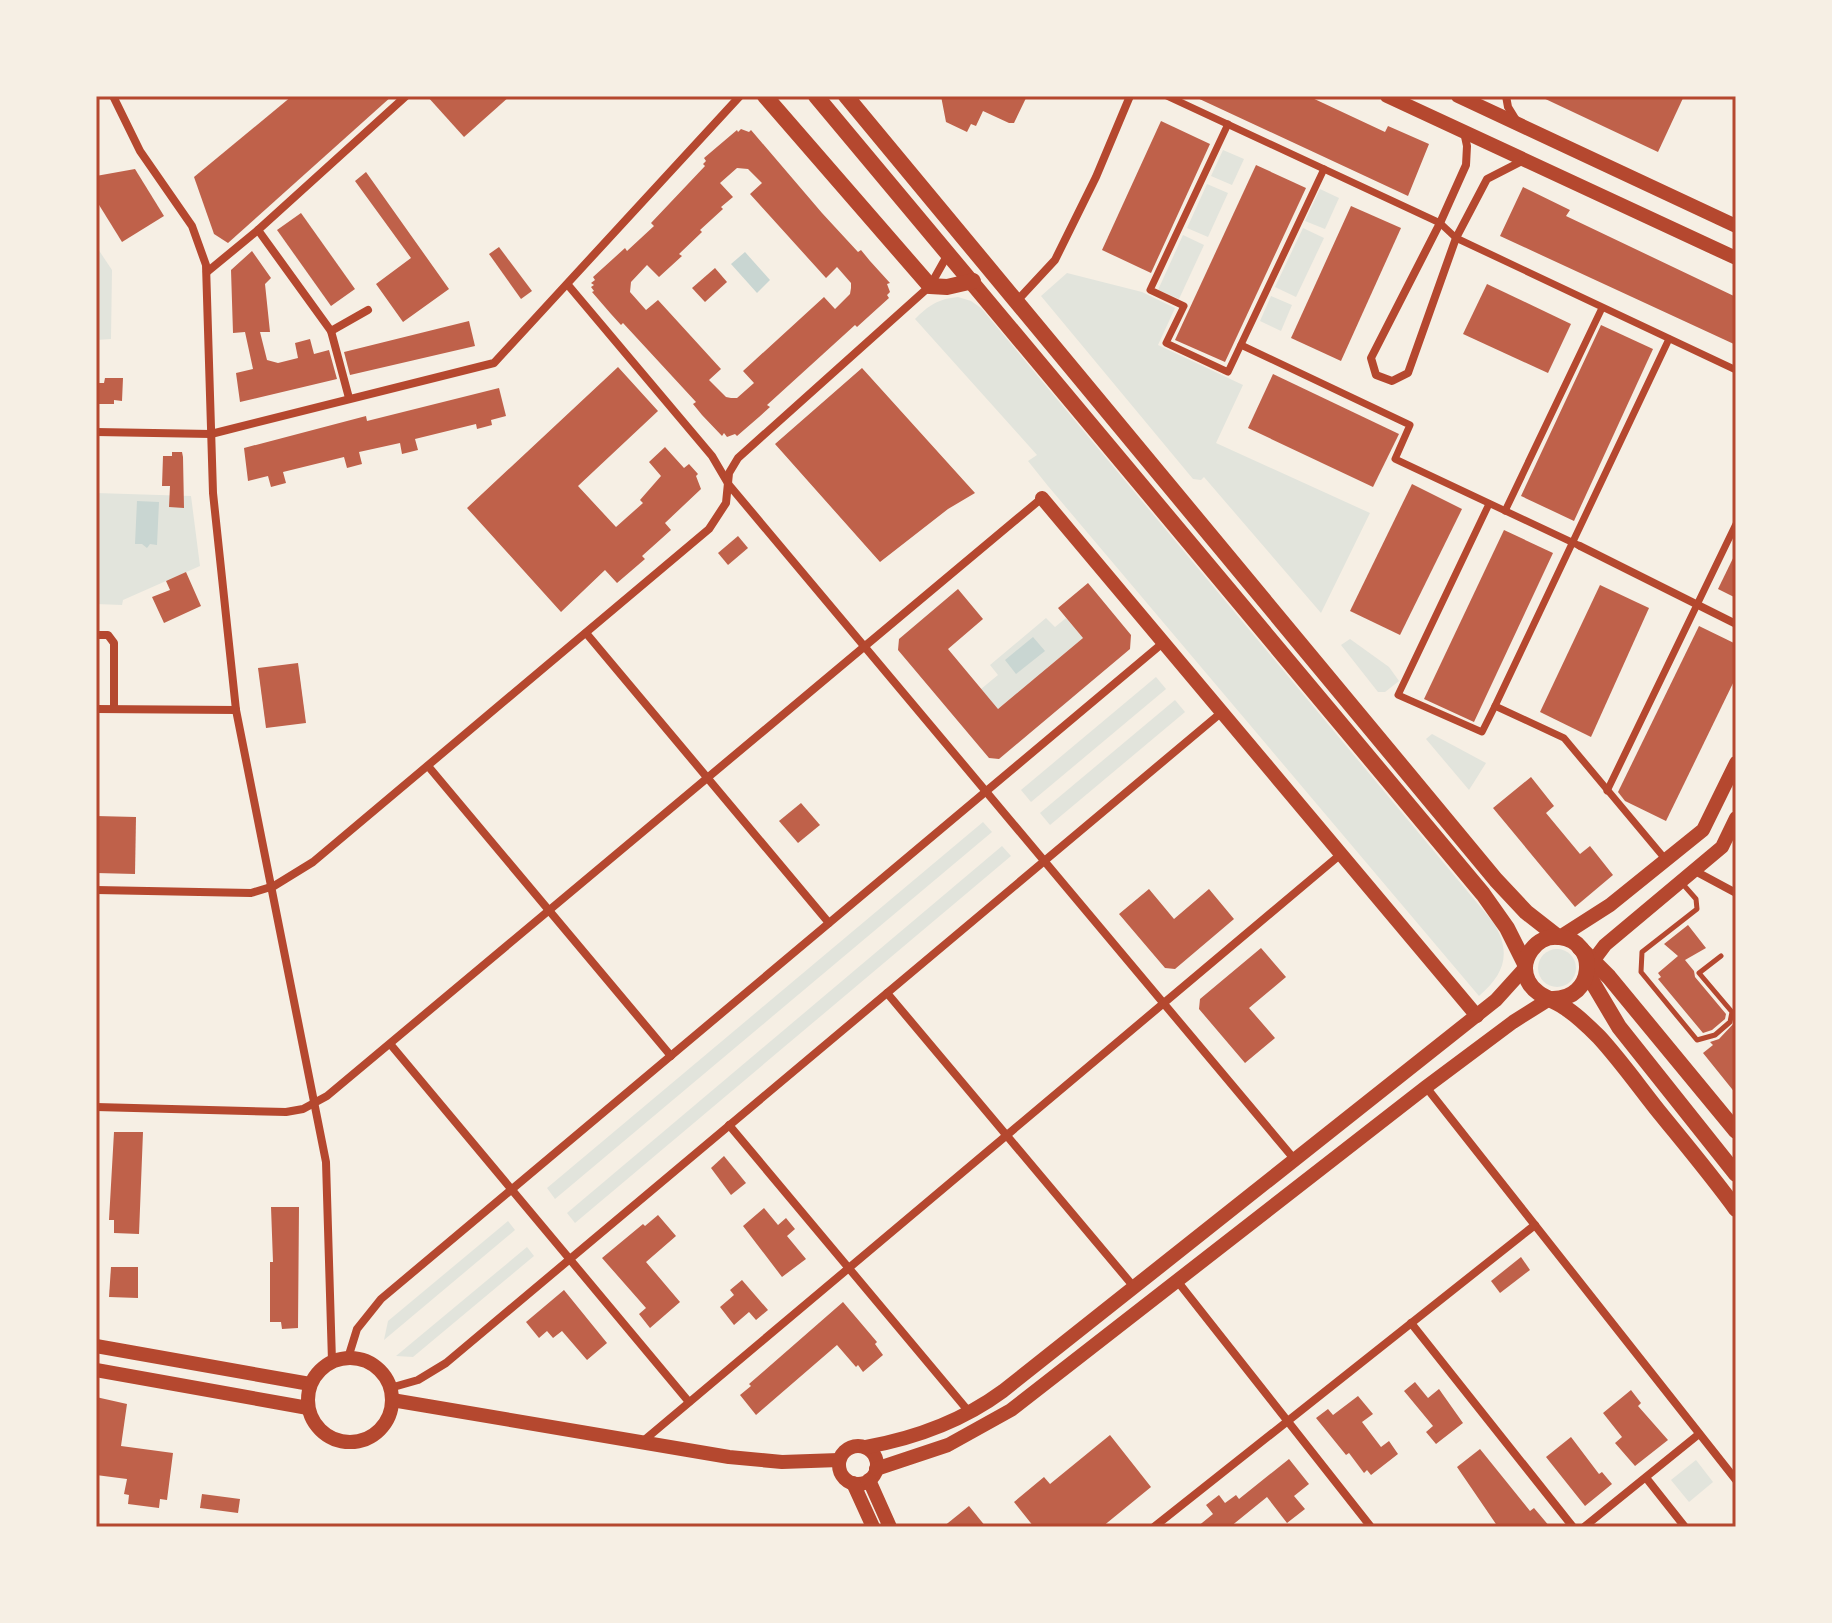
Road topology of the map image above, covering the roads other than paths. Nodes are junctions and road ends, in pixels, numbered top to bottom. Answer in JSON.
{"nodes":[{"id":1,"x":113,"y":96,"type":"edge"},
{"id":2,"x":406,"y":96,"type":"edge"},
{"id":3,"x":740,"y":96,"type":"edge"},
{"id":4,"x":765,"y":96,"type":"edge"},
{"id":5,"x":816,"y":96,"type":"edge"},
{"id":6,"x":846,"y":96,"type":"edge"},
{"id":7,"x":1130,"y":96,"type":"edge"},
{"id":8,"x":1167,"y":96,"type":"edge"},
{"id":9,"x":1387,"y":96,"type":"edge"},
{"id":10,"x":1458,"y":96,"type":"edge"},
{"id":11,"x":1506,"y":96,"type":"edge"},
{"id":12,"x":1228,"y":124,"type":"junction"},
{"id":13,"x":1526,"y":127,"type":"junction"},
{"id":14,"x":1463,"y":131,"type":"junction"},
{"id":15,"x":1524,"y":160,"type":"junction"},
{"id":16,"x":1324,"y":169,"type":"junction"},
{"id":17,"x":1440,"y":223,"type":"junction"},
{"id":18,"x":1736,"y":226,"type":"edge"},
{"id":19,"x":258,"y":230,"type":"junction"},
{"id":20,"x":1456,"y":238,"type":"junction"},
{"id":21,"x":949,"y":254,"type":"junction"},
{"id":22,"x":1736,"y":258,"type":"edge"},
{"id":23,"x":207,"y":272,"type":"junction"},
{"id":24,"x":973,"y":281,"type":"junction"},
{"id":25,"x":568,"y":285,"type":"junction"},
{"id":26,"x":930,"y":286,"type":"junction"},
{"id":27,"x":1016,"y":302,"type":"junction"},
{"id":28,"x":1602,"y":308,"type":"junction"},
{"id":29,"x":368,"y":310,"type":"dead end"},
{"id":30,"x":331,"y":331,"type":"junction"},
{"id":31,"x":1669,"y":339,"type":"junction"},
{"id":32,"x":1241,"y":345,"type":"junction"},
{"id":33,"x":1736,"y":370,"type":"edge"},
{"id":34,"x":349,"y":398,"type":"junction"},
{"id":35,"x":96,"y":432,"type":"edge"},
{"id":36,"x":211,"y":434,"type":"junction"},
{"id":37,"x":729,"y":485,"type":"junction"},
{"id":38,"x":1042,"y":498,"type":"joint"},
{"id":39,"x":1489,"y":504,"type":"junction"},
{"id":40,"x":1505,"y":511,"type":"junction"},
{"id":41,"x":1736,"y":524,"type":"edge"},
{"id":42,"x":1576,"y":544,"type":"junction"},
{"id":43,"x":1696,"y":604,"type":"junction"},
{"id":44,"x":1736,"y":624,"type":"edge"},
{"id":45,"x":586,"y":633,"type":"junction"},
{"id":46,"x":96,"y":635,"type":"edge"},
{"id":47,"x":1164,"y":642,"type":"junction"},
{"id":48,"x":865,"y":647,"type":"junction"},
{"id":49,"x":1495,"y":706,"type":"junction"},
{"id":50,"x":96,"y":709,"type":"edge"},
{"id":51,"x":114,"y":709,"type":"junction"},
{"id":52,"x":236,"y":710,"type":"junction"},
{"id":53,"x":1222,"y":712,"type":"junction"},
{"id":54,"x":1736,"y":763,"type":"edge"},
{"id":55,"x":428,"y":766,"type":"junction"},
{"id":56,"x":708,"y":778,"type":"junction"},
{"id":57,"x":986,"y":791,"type":"junction"},
{"id":58,"x":1607,"y":791,"type":"junction"},
{"id":59,"x":1736,"y":818,"type":"edge"},
{"id":60,"x":1341,"y":854,"type":"junction"},
{"id":61,"x":1666,"y":860,"type":"junction"},
{"id":62,"x":1044,"y":861,"type":"junction"},
{"id":63,"x":1695,"y":871,"type":"junction"},
{"id":64,"x":1681,"y":882,"type":"junction"},
{"id":65,"x":271,"y":887,"type":"junction"},
{"id":66,"x":96,"y":890,"type":"edge"},
{"id":67,"x":1736,"y":893,"type":"edge"},
{"id":68,"x":550,"y":911,"type":"junction"},
{"id":69,"x":829,"y":923,"type":"junction"},
{"id":70,"x":1559,"y":937,"type":"junction"},
{"id":71,"x":1721,"y":956,"type":"dead end"},
{"id":72,"x":1525,"y":966,"type":"junction"},
{"id":73,"x":1589,"y":968,"type":"junction"},
{"id":74,"x":887,"y":993,"type":"junction"},
{"id":75,"x":1552,"y":998,"type":"junction"},
{"id":76,"x":1163,"y":1003,"type":"junction"},
{"id":77,"x":1477,"y":1016,"type":"junction"},
{"id":78,"x":391,"y":1045,"type":"junction"},
{"id":79,"x":671,"y":1056,"type":"junction"},
{"id":80,"x":1426,"y":1087,"type":"junction"},
{"id":81,"x":315,"y":1103,"type":"junction"},
{"id":82,"x":96,"y":1107,"type":"edge"},
{"id":83,"x":729,"y":1125,"type":"junction"},
{"id":84,"x":1736,"y":1131,"type":"edge"},
{"id":85,"x":1006,"y":1135,"type":"junction"},
{"id":86,"x":1295,"y":1160,"type":"junction"},
{"id":87,"x":1736,"y":1174,"type":"edge"},
{"id":88,"x":512,"y":1190,"type":"junction"},
{"id":89,"x":1736,"y":1209,"type":"edge"},
{"id":90,"x":1535,"y":1225,"type":"junction"},
{"id":91,"x":570,"y":1259,"type":"junction"},
{"id":92,"x":849,"y":1268,"type":"junction"},
{"id":93,"x":1178,"y":1282,"type":"junction"},
{"id":94,"x":1134,"y":1287,"type":"junction"},
{"id":95,"x":1411,"y":1323,"type":"junction"},
{"id":96,"x":96,"y":1346,"type":"edge"},
{"id":97,"x":348,"y":1358,"type":"junction"},
{"id":98,"x":332,"y":1361,"type":"junction"},
{"id":99,"x":96,"y":1370,"type":"edge"},
{"id":100,"x":310,"y":1384,"type":"junction"},
{"id":101,"x":391,"y":1394,"type":"junction"},
{"id":102,"x":689,"y":1402,"type":"junction"},
{"id":103,"x":308,"y":1408,"type":"junction"},
{"id":104,"x":970,"y":1413,"type":"junction"},
{"id":105,"x":1287,"y":1421,"type":"junction"},
{"id":106,"x":1699,"y":1434,"type":"junction"},
{"id":107,"x":642,"y":1442,"type":"junction"},
{"id":108,"x":866,"y":1447,"type":"junction"},
{"id":109,"x":839,"y":1460,"type":"junction"},
{"id":110,"x":866,"y":1477,"type":"junction"},
{"id":111,"x":1647,"y":1479,"type":"junction"},
{"id":112,"x":1736,"y":1480,"type":"edge"},
{"id":113,"x":1165,"y":1518,"type":"junction"},
{"id":114,"x":873,"y":1527,"type":"edge"},
{"id":115,"x":890,"y":1527,"type":"edge"},
{"id":116,"x":1154,"y":1527,"type":"edge"},
{"id":117,"x":1172,"y":1527,"type":"edge"},
{"id":118,"x":1371,"y":1527,"type":"edge"},
{"id":119,"x":1573,"y":1527,"type":"edge"},
{"id":120,"x":1584,"y":1527,"type":"edge"},
{"id":121,"x":1685,"y":1527,"type":"edge"}],
"edges":[{"from":1,"to":23,"type":"street"},
{"from":2,"to":19,"type":"street"},
{"from":3,"to":25,"type":"street"},
{"from":4,"to":26,"type":"main road"},
{"from":5,"to":21,"type":"main road"},
{"from":6,"to":27,"type":"main road"},
{"from":7,"to":27,"type":"street"},
{"from":8,"to":12,"type":"street"},
{"from":9,"to":14,"type":"street"},
{"from":10,"to":13,"type":"street"},
{"from":11,"to":13,"type":"street"},
{"from":12,"to":16,"type":"street"},
{"from":12,"to":32,"type":"street"},
{"from":13,"to":18,"type":"street"},
{"from":14,"to":15,"type":"street"},
{"from":14,"to":17,"type":"street"},
{"from":15,"to":20,"type":"street"},
{"from":15,"to":22,"type":"street"},
{"from":16,"to":17,"type":"street"},
{"from":16,"to":32,"type":"street"},
{"from":17,"to":20,"type":"street"},
{"from":17,"to":20,"type":"street"},
{"from":19,"to":23,"type":"street"},
{"from":19,"to":30,"type":"street"},
{"from":20,"to":28,"type":"street"},
{"from":21,"to":24,"type":"main road"},
{"from":21,"to":26,"type":"street"},
{"from":23,"to":36,"type":"street"},
{"from":24,"to":26,"type":"main road"},
{"from":24,"to":72,"type":"main road"},
{"from":25,"to":34,"type":"street"},
{"from":25,"to":37,"type":"street"},
{"from":26,"to":37,"type":"street"},
{"from":27,"to":70,"type":"main road"},
{"from":28,"to":31,"type":"street"},
{"from":28,"to":40,"type":"street"},
{"from":29,"to":30,"type":"street"},
{"from":30,"to":34,"type":"street"},
{"from":31,"to":33,"type":"street"},
{"from":31,"to":42,"type":"street"},
{"from":32,"to":39,"type":"street"},
{"from":34,"to":36,"type":"street"},
{"from":35,"to":36,"type":"street"},
{"from":36,"to":52,"type":"street"},
{"from":37,"to":45,"type":"street"},
{"from":37,"to":48,"type":"street"},
{"from":38,"to":47,"type":"street"},
{"from":38,"to":48,"type":"street"},
{"from":39,"to":40,"type":"street"},
{"from":39,"to":49,"type":"street"},
{"from":40,"to":42,"type":"street"},
{"from":41,"to":43,"type":"street"},
{"from":42,"to":43,"type":"street"},
{"from":42,"to":49,"type":"street"},
{"from":43,"to":44,"type":"street"},
{"from":43,"to":58,"type":"street"},
{"from":45,"to":55,"type":"street"},
{"from":45,"to":56,"type":"street"},
{"from":46,"to":51,"type":"street"},
{"from":47,"to":53,"type":"street"},
{"from":47,"to":57,"type":"street"},
{"from":48,"to":56,"type":"street"},
{"from":48,"to":57,"type":"street"},
{"from":49,"to":58,"type":"street"},
{"from":50,"to":51,"type":"street"},
{"from":51,"to":52,"type":"street"},
{"from":52,"to":65,"type":"street"},
{"from":53,"to":60,"type":"street"},
{"from":53,"to":62,"type":"street"},
{"from":54,"to":61,"type":"street"},
{"from":55,"to":65,"type":"street"},
{"from":55,"to":68,"type":"street"},
{"from":56,"to":68,"type":"street"},
{"from":56,"to":69,"type":"street"},
{"from":57,"to":62,"type":"street"},
{"from":57,"to":69,"type":"street"},
{"from":58,"to":61,"type":"street"},
{"from":59,"to":63,"type":"street"},
{"from":60,"to":76,"type":"street"},
{"from":60,"to":77,"type":"street"},
{"from":61,"to":70,"type":"street"},
{"from":62,"to":74,"type":"street"},
{"from":62,"to":76,"type":"street"},
{"from":63,"to":64,"type":"street"},
{"from":63,"to":67,"type":"street"},
{"from":64,"to":71,"type":"lane"},
{"from":64,"to":73,"type":"street"},
{"from":65,"to":66,"type":"street"},
{"from":65,"to":81,"type":"street"},
{"from":68,"to":78,"type":"street"},
{"from":68,"to":79,"type":"street"},
{"from":69,"to":79,"type":"street"},
{"from":70,"to":72,"type":"main road"},
{"from":70,"to":73,"type":"main road"},
{"from":72,"to":75,"type":"main road"},
{"from":72,"to":77,"type":"street"},
{"from":73,"to":75,"type":"main road"},
{"from":73,"to":84,"type":"main road"},
{"from":73,"to":87,"type":"main road"},
{"from":74,"to":83,"type":"street"},
{"from":74,"to":85,"type":"street"},
{"from":75,"to":80,"type":"street"},
{"from":75,"to":89,"type":"main road"},
{"from":76,"to":85,"type":"street"},
{"from":76,"to":86,"type":"street"},
{"from":77,"to":86,"type":"street"},
{"from":78,"to":81,"type":"street"},
{"from":78,"to":88,"type":"street"},
{"from":79,"to":88,"type":"street"},
{"from":80,"to":90,"type":"street"},
{"from":80,"to":93,"type":"street"},
{"from":81,"to":82,"type":"street"},
{"from":81,"to":98,"type":"street"},
{"from":83,"to":91,"type":"street"},
{"from":83,"to":92,"type":"street"},
{"from":85,"to":92,"type":"street"},
{"from":85,"to":94,"type":"street"},
{"from":86,"to":94,"type":"street"},
{"from":88,"to":91,"type":"street"},
{"from":88,"to":97,"type":"street"},
{"from":90,"to":95,"type":"street"},
{"from":90,"to":106,"type":"street"},
{"from":91,"to":101,"type":"street"},
{"from":91,"to":102,"type":"street"},
{"from":92,"to":102,"type":"street"},
{"from":92,"to":104,"type":"street"},
{"from":93,"to":105,"type":"street"},
{"from":93,"to":110,"type":"street"},
{"from":94,"to":104,"type":"street"},
{"from":95,"to":105,"type":"street"},
{"from":95,"to":119,"type":"street"},
{"from":96,"to":100,"type":"street"},
{"from":97,"to":98,"type":"street"},
{"from":97,"to":101,"type":"street"},
{"from":98,"to":100,"type":"street"},
{"from":99,"to":103,"type":"street"},
{"from":100,"to":103,"type":"street"},
{"from":101,"to":103,"type":"street"},
{"from":101,"to":107,"type":"street"},
{"from":102,"to":107,"type":"street"},
{"from":104,"to":108,"type":"street"},
{"from":105,"to":113,"type":"street"},
{"from":105,"to":118,"type":"street"},
{"from":106,"to":111,"type":"street"},
{"from":106,"to":112,"type":"street"},
{"from":107,"to":109,"type":"street"},
{"from":108,"to":109,"type":"street"},
{"from":108,"to":110,"type":"street"},
{"from":109,"to":110,"type":"street"},
{"from":110,"to":114,"type":"street"},
{"from":110,"to":115,"type":"street"},
{"from":111,"to":120,"type":"street"},
{"from":111,"to":121,"type":"street"},
{"from":113,"to":116,"type":"street"},
{"from":113,"to":117,"type":"street"}]}
